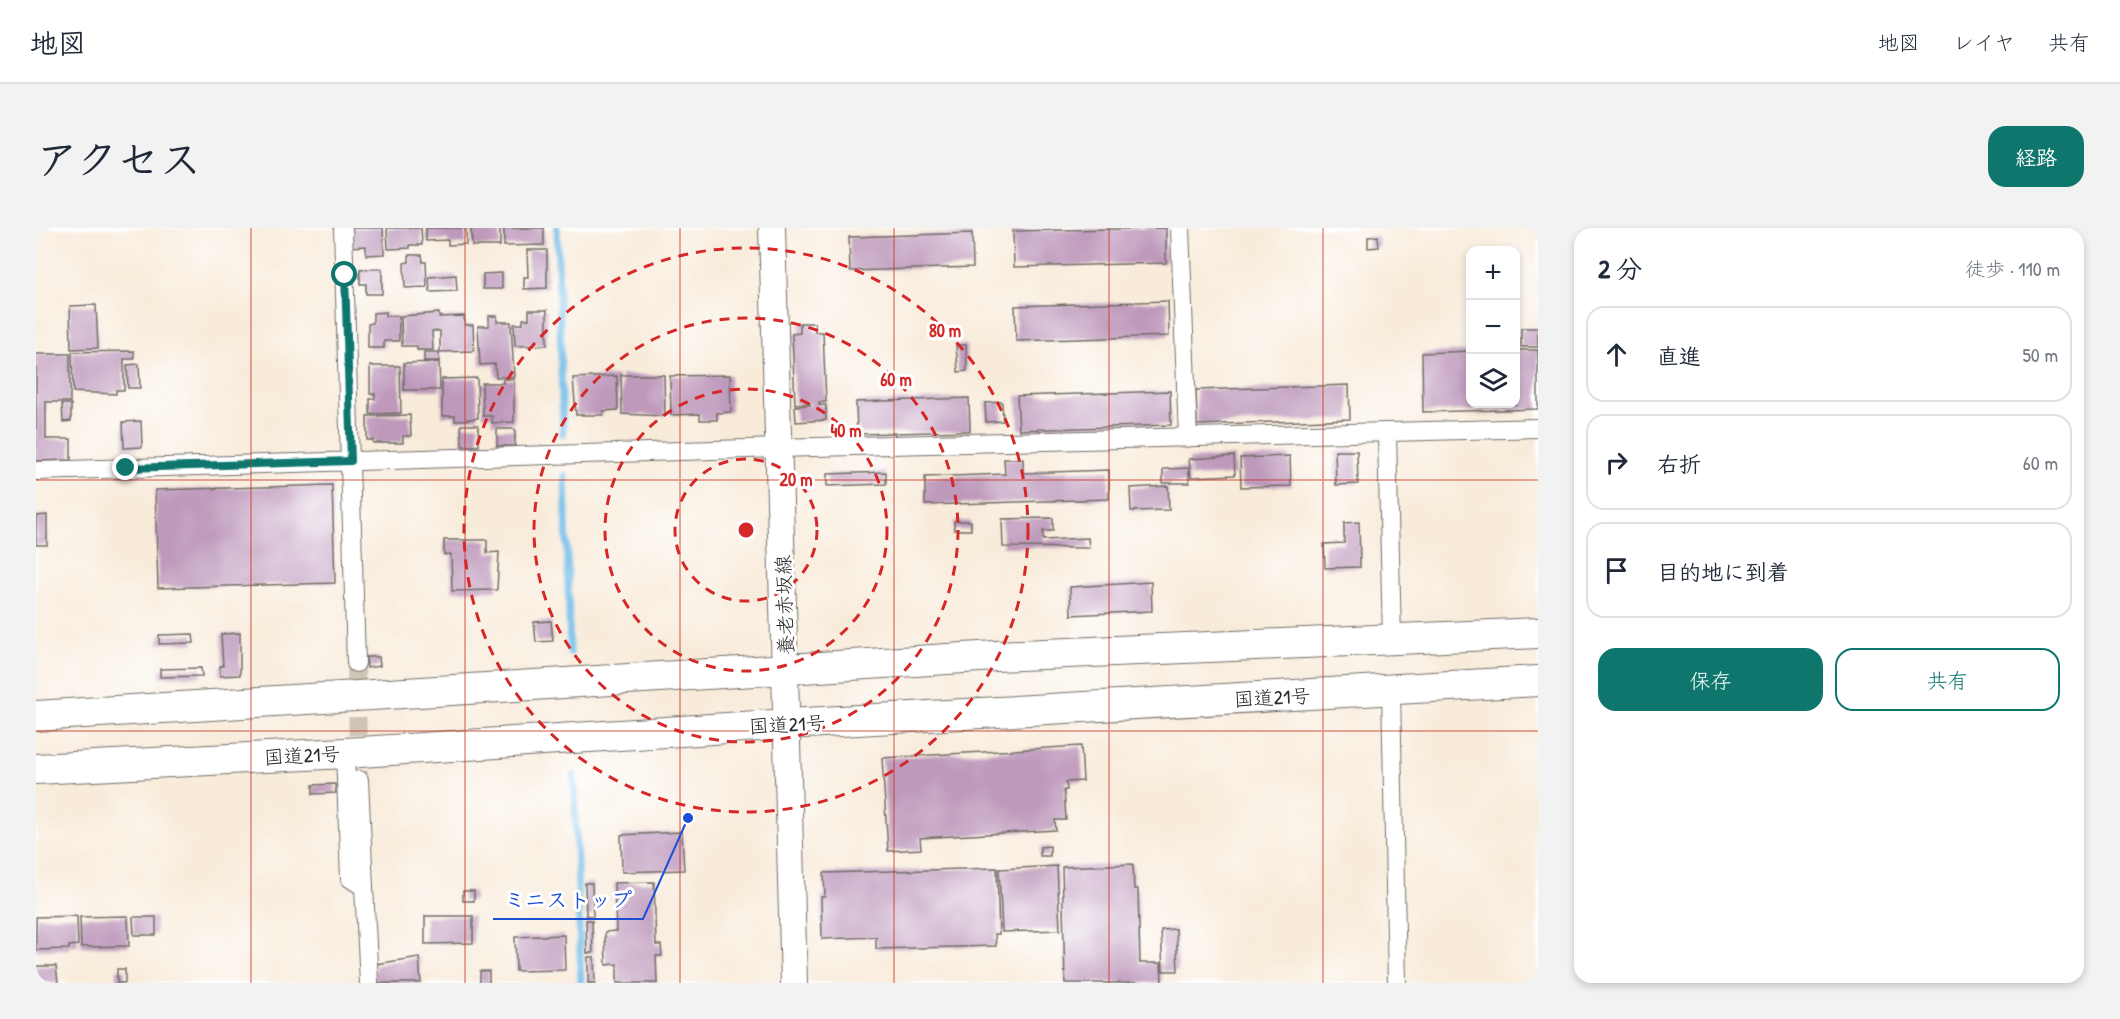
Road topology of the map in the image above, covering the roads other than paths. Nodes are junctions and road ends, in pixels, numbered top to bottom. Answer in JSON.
{"nodes":[{"id":1,"x":343,"y":228,"type":"edge"},
{"id":2,"x":772,"y":228,"type":"edge"},
{"id":3,"x":1180,"y":228,"type":"edge"},
{"id":4,"x":1538,"y":428,"type":"edge"},
{"id":5,"x":1387,"y":433,"type":"junction"},
{"id":6,"x":1188,"y":438,"type":"junction"},
{"id":7,"x":778,"y":448,"type":"junction"},
{"id":8,"x":351,"y":461,"type":"junction"},
{"id":9,"x":36,"y":471,"type":"edge"},
{"id":10,"x":1538,"y":633,"type":"edge"},
{"id":11,"x":1392,"y":639,"type":"junction"},
{"id":12,"x":356,"y":663,"type":"tunnel mouth"},
{"id":13,"x":787,"y":669,"type":"junction"},
{"id":14,"x":1538,"y":681,"type":"edge"},
{"id":15,"x":1391,"y":691,"type":"junction"},
{"id":16,"x":36,"y":716,"type":"edge"},
{"id":17,"x":788,"y":724,"type":"junction"},
{"id":18,"x":345,"y":753,"type":"junction"},
{"id":19,"x":36,"y":769,"type":"edge"},
{"id":20,"x":359,"y":780,"type":"tunnel mouth"},
{"id":21,"x":364,"y":887,"type":"junction"},
{"id":22,"x":369,"y":983,"type":"edge"},
{"id":23,"x":794,"y":983,"type":"edge"},
{"id":24,"x":1397,"y":983,"type":"edge"}],
"edges":[{"from":1,"to":8,"type":"street"},
{"from":2,"to":7,"type":"main road","name":"養老赤坂線"},
{"from":3,"to":6,"type":"street"},
{"from":4,"to":5,"type":"street"},
{"from":5,"to":6,"type":"street"},
{"from":5,"to":11,"type":"street"},
{"from":6,"to":7,"type":"street"},
{"from":7,"to":8,"type":"street"},
{"from":7,"to":13,"type":"main road","name":"養老赤坂線"},
{"from":8,"to":9,"type":"street"},
{"from":8,"to":12,"type":"street"},
{"from":10,"to":11,"type":"highway"},
{"from":11,"to":13,"type":"highway"},
{"from":13,"to":16,"type":"highway"},
{"from":13,"to":17,"type":"main road","name":"養老赤坂線"},
{"from":14,"to":15,"type":"highway","name":"国道21号"},
{"from":15,"to":17,"type":"highway","name":"国道21号"},
{"from":15,"to":24,"type":"street"},
{"from":17,"to":18,"type":"highway","name":"国道21号"},
{"from":17,"to":23,"type":"main road","name":"養老赤坂線"},
{"from":18,"to":19,"type":"highway","name":"国道21号"},
{"from":18,"to":21,"type":"street"},
{"from":20,"to":21,"type":"street"},
{"from":21,"to":22,"type":"street"}]}
